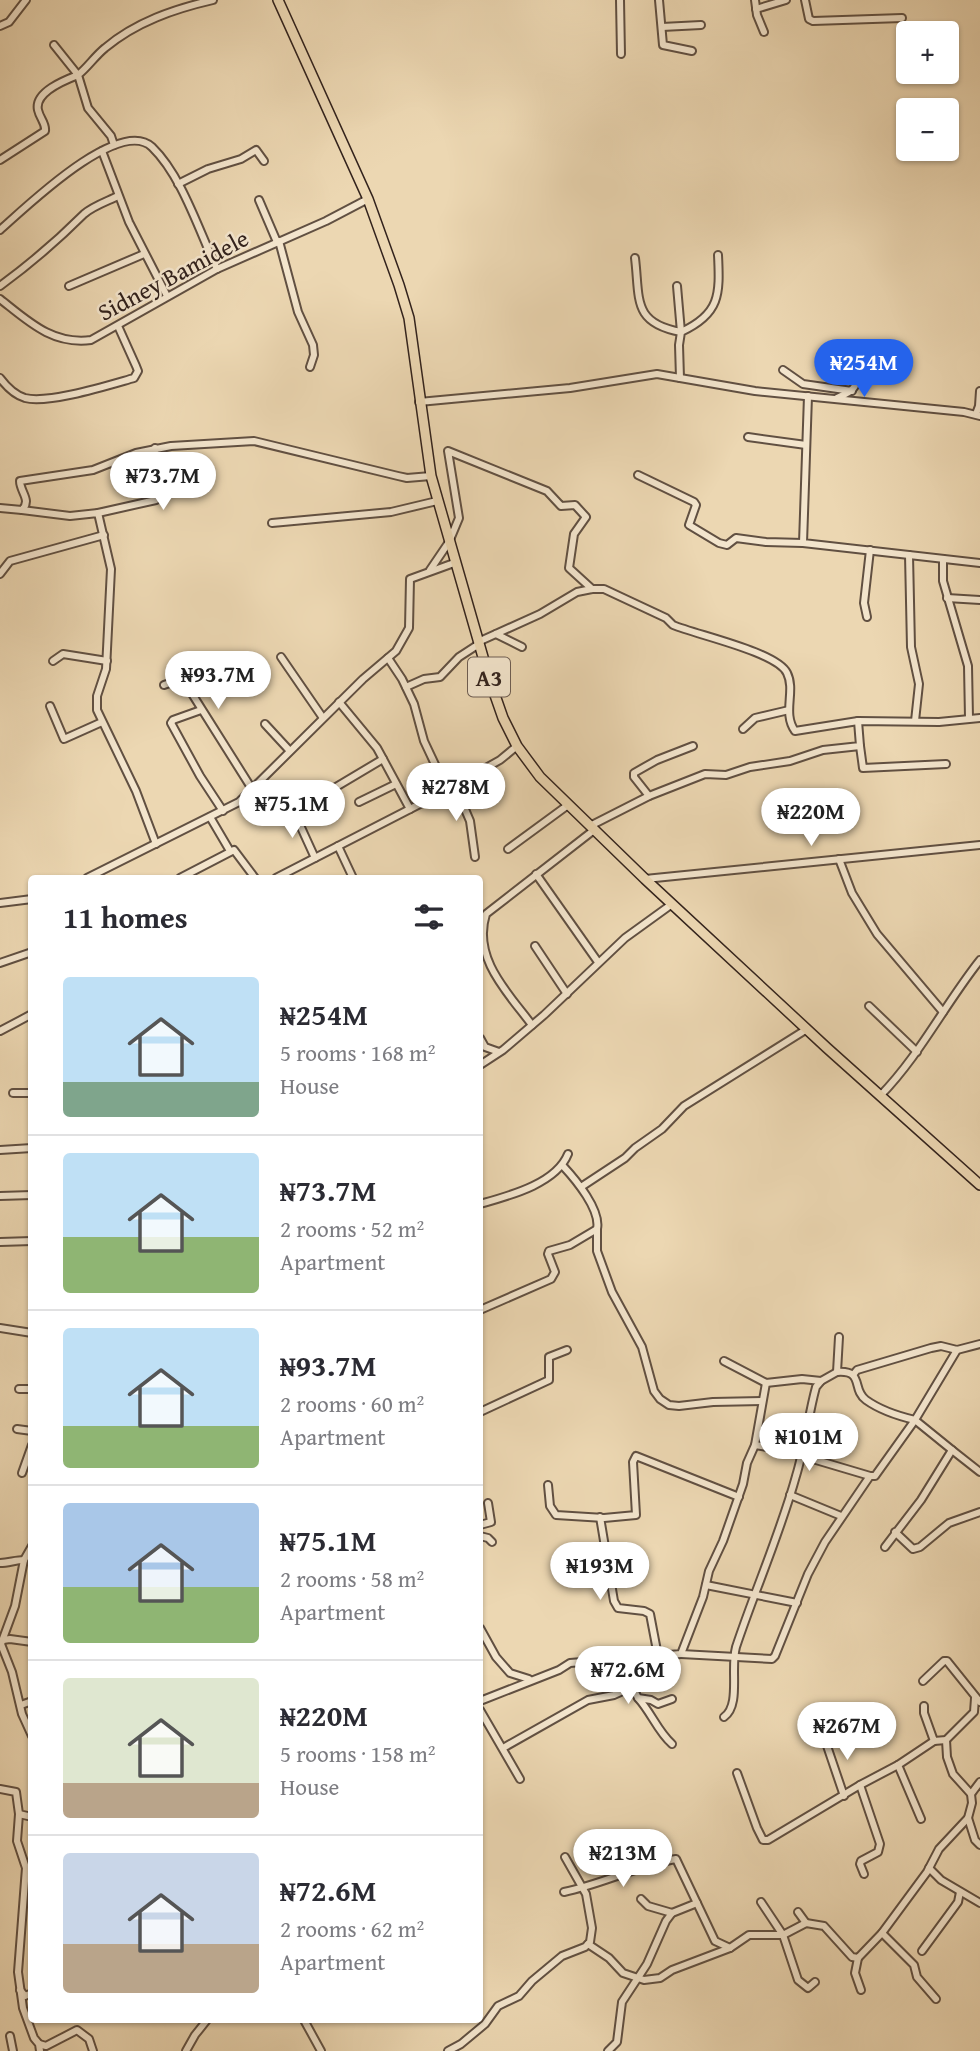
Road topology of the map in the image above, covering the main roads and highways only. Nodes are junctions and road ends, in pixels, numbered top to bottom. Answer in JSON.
{"nodes":[{"id":1,"x":278,"y":0,"type":"edge"},
{"id":2,"x":980,"y":1185,"type":"edge"}],
"edges":[{"from":1,"to":2,"type":"highway","number":"A3"}]}
